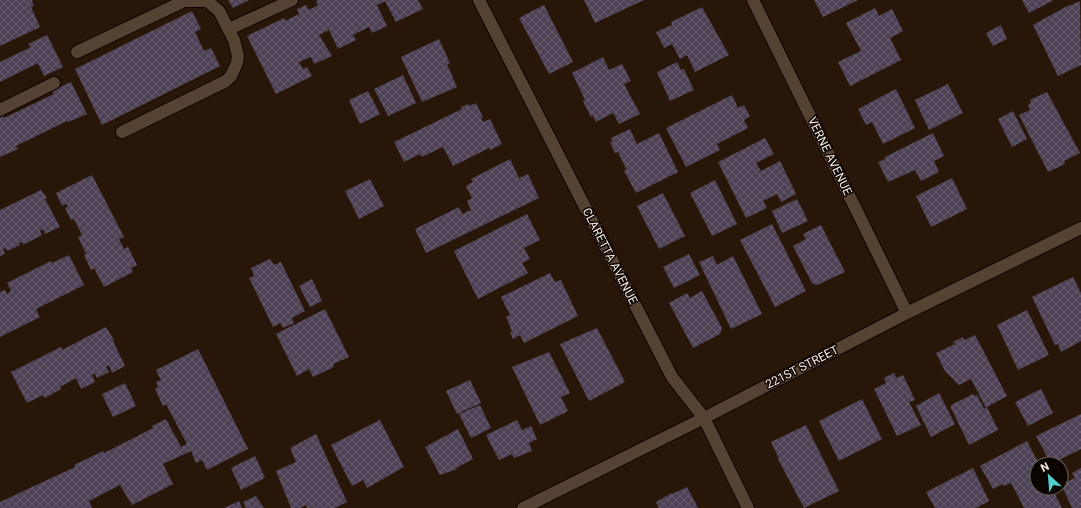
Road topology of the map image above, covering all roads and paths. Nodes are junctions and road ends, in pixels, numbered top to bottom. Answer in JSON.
{"nodes":[{"id":1,"x":292,"y":0,"type":"edge"},
{"id":2,"x":479,"y":0,"type":"edge"},
{"id":3,"x":753,"y":0,"type":"edge"},
{"id":4,"x":228,"y":29,"type":"junction"},
{"id":5,"x":76,"y":52,"type":"dead end"},
{"id":6,"x":54,"y":83,"type":"dead end"},
{"id":7,"x":0,"y":110,"type":"edge"},
{"id":8,"x":122,"y":132,"type":"dead end"},
{"id":9,"x":1081,"y":228,"type":"edge"},
{"id":10,"x":907,"y":313,"type":"junction"},
{"id":11,"x":704,"y":418,"type":"junction"},
{"id":12,"x":523,"y":508,"type":"edge"},
{"id":13,"x":748,"y":508,"type":"edge"}],
"edges":[{"from":1,"to":4,"type":"street"},
{"from":2,"to":11,"type":"street","name":"CLARETTA AVENUE"},
{"from":3,"to":10,"type":"street","name":"VERNE AVENUE"},
{"from":4,"to":5,"type":"street"},
{"from":4,"to":8,"type":"street"},
{"from":6,"to":7,"type":"street"},
{"from":9,"to":10,"type":"street","name":"221ST STREET"},
{"from":10,"to":11,"type":"street","name":"221ST STREET"},
{"from":11,"to":12,"type":"street","name":"221ST STREET"},
{"from":11,"to":13,"type":"street","name":"CLARETTA AVENUE"}]}
